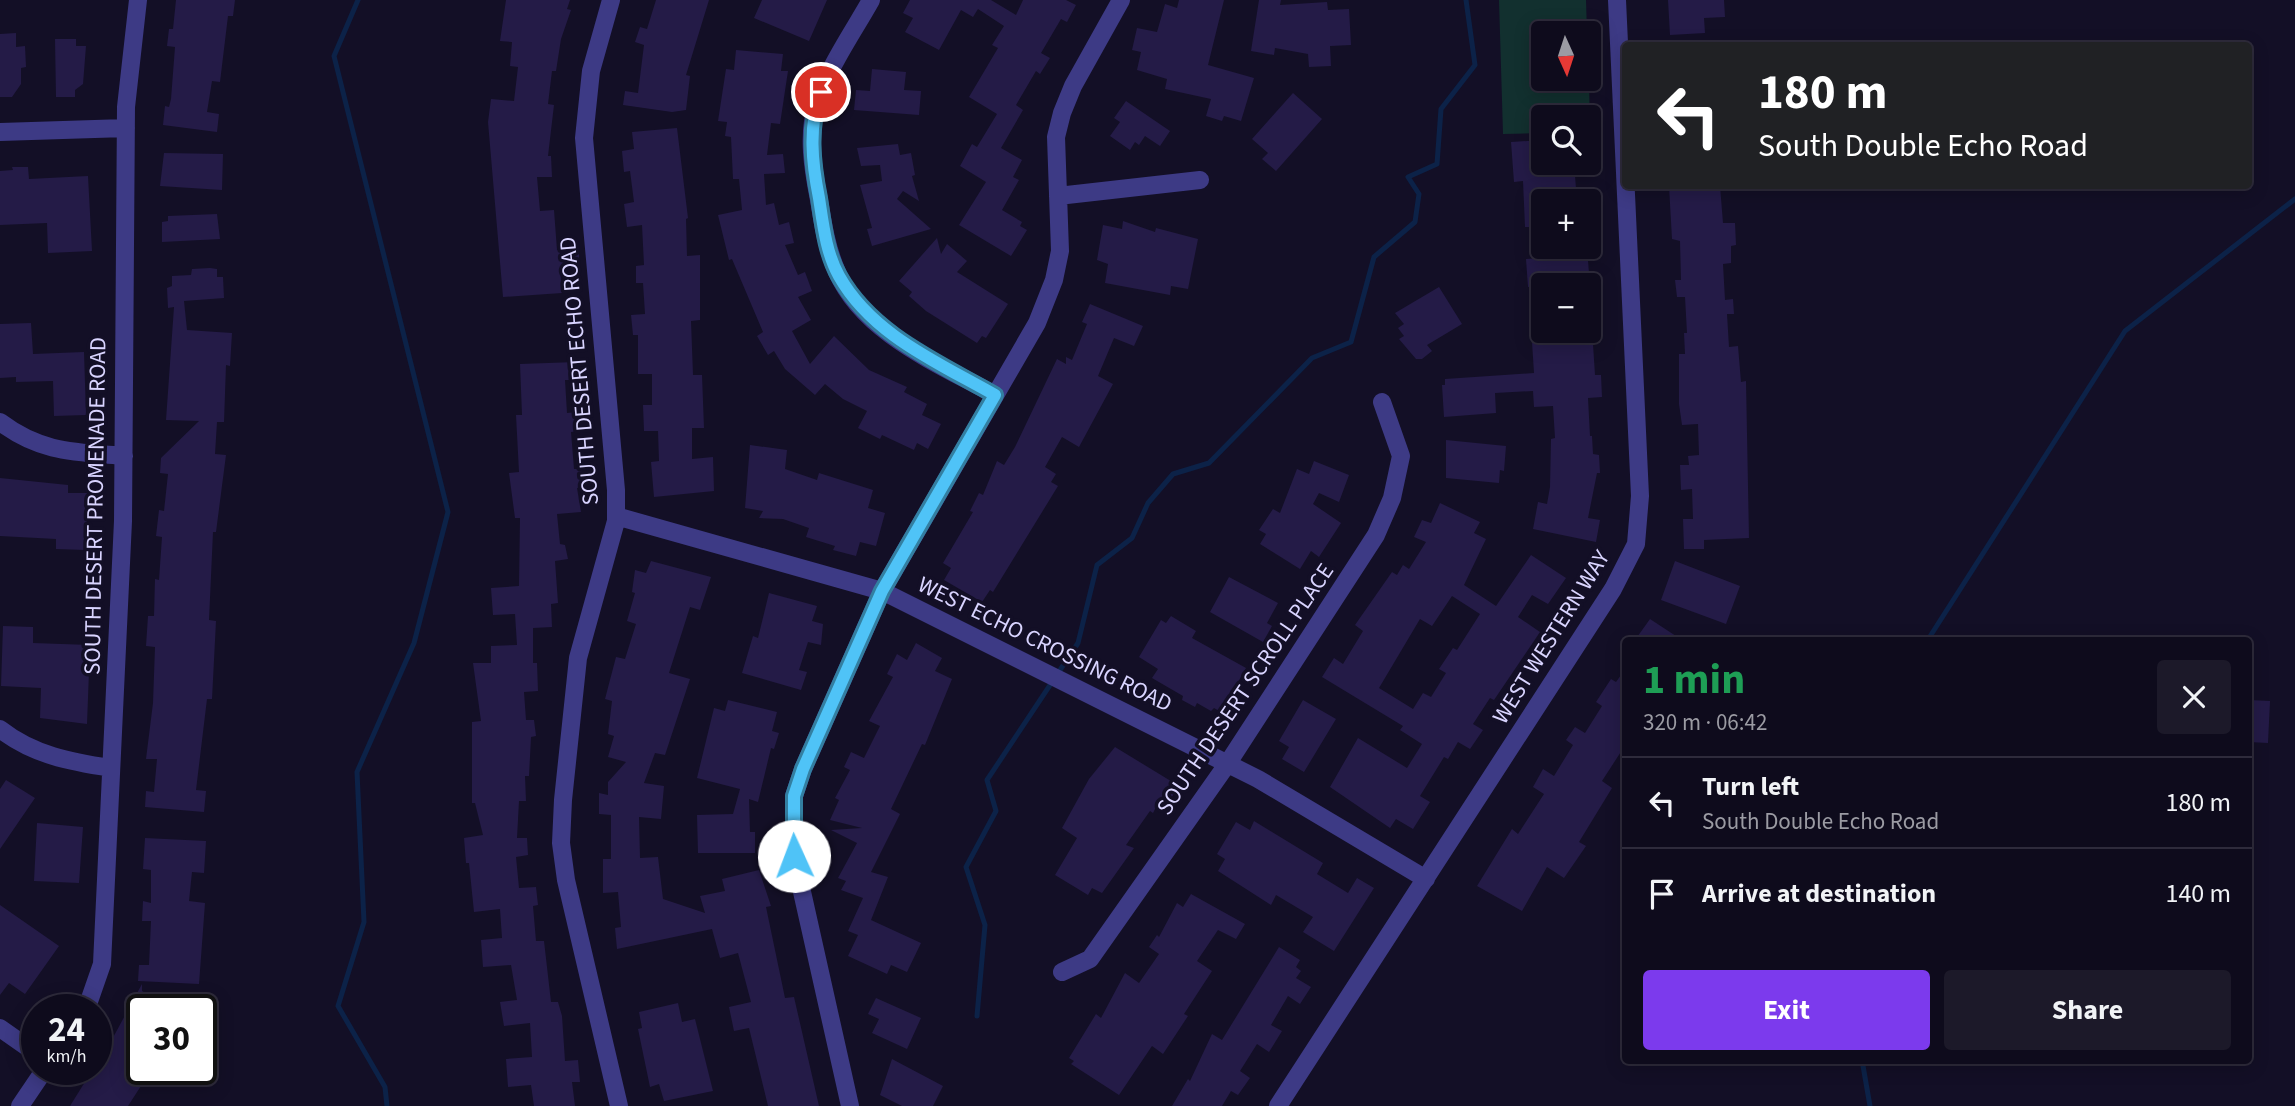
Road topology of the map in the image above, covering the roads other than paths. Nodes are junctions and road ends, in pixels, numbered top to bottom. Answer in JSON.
{"nodes":[{"id":1,"x":138,"y":0,"type":"edge"},
{"id":2,"x":611,"y":0,"type":"edge"},
{"id":3,"x":871,"y":0,"type":"edge"},
{"id":4,"x":1121,"y":0,"type":"edge"},
{"id":5,"x":1617,"y":0,"type":"edge"},
{"id":6,"x":1622,"y":108,"type":"edge"},
{"id":7,"x":126,"y":128,"type":"junction"},
{"id":8,"x":0,"y":132,"type":"edge"},
{"id":9,"x":1200,"y":180,"type":"dead end"},
{"id":10,"x":1626,"y":189,"type":"edge"},
{"id":11,"x":1058,"y":197,"type":"junction"},
{"id":12,"x":995,"y":395,"type":"junction"},
{"id":13,"x":1382,"y":402,"type":"dead end"},
{"id":14,"x":0,"y":422,"type":"edge"},
{"id":15,"x":124,"y":456,"type":"junction"},
{"id":16,"x":616,"y":516,"type":"junction"},
{"id":17,"x":882,"y":591,"type":"junction"},
{"id":18,"x":0,"y":729,"type":"edge"},
{"id":19,"x":1228,"y":763,"type":"junction"},
{"id":20,"x":111,"y":768,"type":"junction"},
{"id":21,"x":1426,"y":879,"type":"junction"},
{"id":22,"x":1062,"y":972,"type":"dead end"},
{"id":23,"x":92,"y":994,"type":"edge"},
{"id":24,"x":0,"y":1028,"type":"edge"},
{"id":25,"x":21,"y":1043,"type":"edge"},
{"id":26,"x":34,"y":1085,"type":"edge"},
{"id":27,"x":20,"y":1106,"type":"edge"},
{"id":28,"x":619,"y":1106,"type":"edge"},
{"id":29,"x":850,"y":1106,"type":"edge"},
{"id":30,"x":1278,"y":1106,"type":"edge"}],
"edges":[{"from":1,"to":7,"type":"street","name":"SOUTH DESERT PROMENADE ROAD"},
{"from":2,"to":16,"type":"street","name":"SOUTH DESERT ECHO ROAD"},
{"from":3,"to":12,"type":"street"},
{"from":4,"to":11,"type":"street"},
{"from":5,"to":6,"type":"street","name":"WEST WESTERN WAY"},
{"from":7,"to":8,"type":"street"},
{"from":7,"to":15,"type":"street","name":"SOUTH DESERT PROMENADE ROAD"},
{"from":9,"to":11,"type":"street"},
{"from":10,"to":21,"type":"street","name":"WEST WESTERN WAY"},
{"from":11,"to":12,"type":"street"},
{"from":12,"to":17,"type":"street"},
{"from":13,"to":19,"type":"street","name":"SOUTH DESERT SCROLL PLACE"},
{"from":14,"to":15,"type":"street"},
{"from":15,"to":20,"type":"street","name":"SOUTH DESERT PROMENADE ROAD"},
{"from":16,"to":17,"type":"street","name":"WEST ECHO CROSSING ROAD"},
{"from":16,"to":28,"type":"street","name":"SOUTH DESERT ECHO ROAD"},
{"from":17,"to":19,"type":"street","name":"WEST ECHO CROSSING ROAD"},
{"from":17,"to":29,"type":"street"},
{"from":18,"to":20,"type":"street"},
{"from":19,"to":21,"type":"street","name":"WEST ECHO CROSSING ROAD"},
{"from":19,"to":22,"type":"street","name":"SOUTH DESERT SCROLL PLACE"},
{"from":20,"to":23,"type":"street","name":"SOUTH DESERT PROMENADE ROAD"},
{"from":21,"to":30,"type":"street","name":"WEST WESTERN WAY"},
{"from":24,"to":25,"type":"street"},
{"from":26,"to":27,"type":"street"}]}
